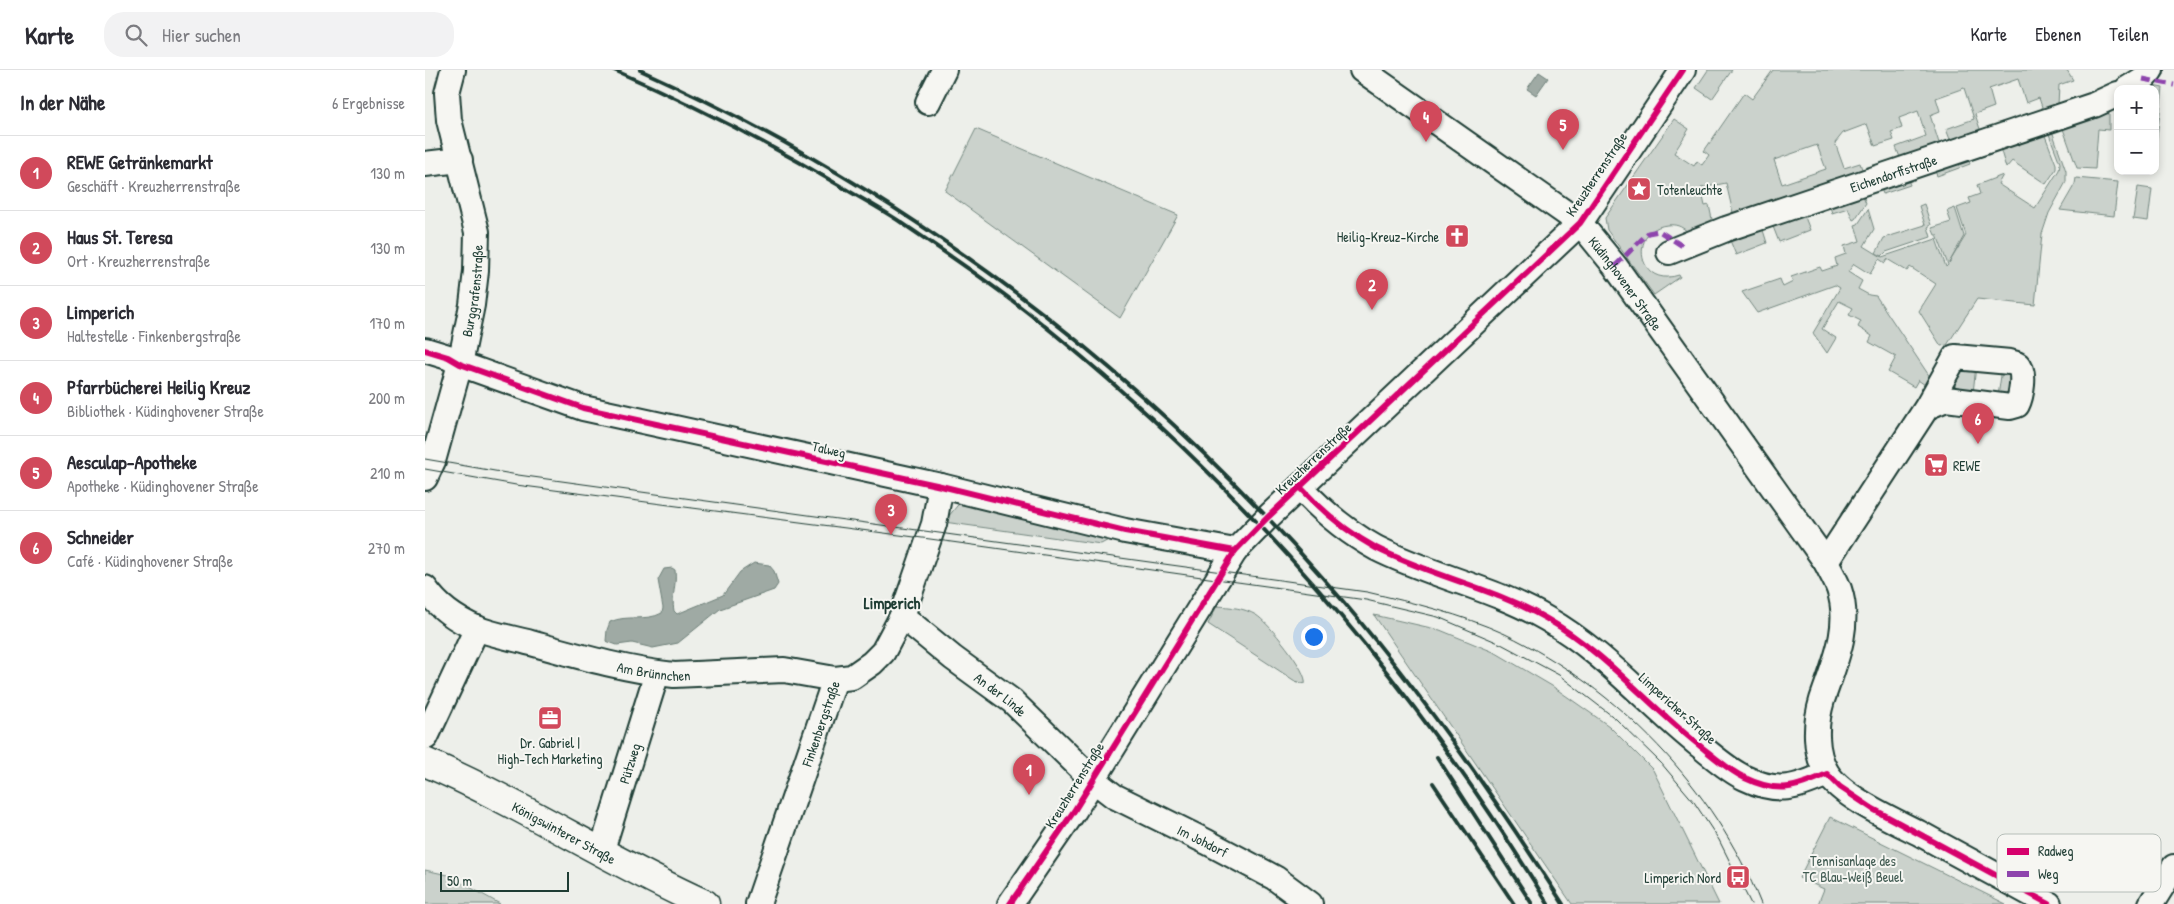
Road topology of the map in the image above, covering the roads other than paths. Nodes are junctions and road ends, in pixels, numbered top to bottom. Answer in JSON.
{"nodes":[{"id":1,"x":453,"y":70,"type":"edge"},
{"id":2,"x":944,"y":70,"type":"edge"},
{"id":3,"x":1362,"y":70,"type":"edge"},
{"id":4,"x":1683,"y":70,"type":"edge"},
{"id":5,"x":2151,"y":70,"type":"edge"},
{"id":6,"x":2133,"y":85,"type":"edge"},
{"id":7,"x":2114,"y":96,"type":"edge"},
{"id":8,"x":928,"y":102,"type":"dead end"},
{"id":9,"x":460,"y":160,"type":"junction"},
{"id":10,"x":425,"y":164,"type":"edge"},
{"id":11,"x":1580,"y":223,"type":"junction"},
{"id":12,"x":1669,"y":252,"type":"dead end"},
{"id":13,"x":425,"y":350,"type":"edge"},
{"id":14,"x":460,"y":364,"type":"junction"},
{"id":15,"x":1927,"y":407,"type":"dead end"},
{"id":16,"x":425,"y":478,"type":"edge"},
{"id":17,"x":941,"y":486,"type":"junction"},
{"id":18,"x":1299,"y":487,"type":"junction"},
{"id":19,"x":1235,"y":551,"type":"junction"},
{"id":20,"x":1826,"y":562,"type":"junction"},
{"id":21,"x":425,"y":588,"type":"edge"},
{"id":22,"x":902,"y":616,"type":"junction"},
{"id":23,"x":477,"y":628,"type":"junction"},
{"id":24,"x":657,"y":673,"type":"junction"},
{"id":25,"x":835,"y":679,"type":"junction"},
{"id":26,"x":425,"y":749,"type":"edge"},
{"id":27,"x":1827,"y":774,"type":"junction"},
{"id":28,"x":1092,"y":780,"type":"junction"},
{"id":29,"x":601,"y":853,"type":"junction"},
{"id":30,"x":2174,"y":868,"type":"edge"},
{"id":31,"x":1997,"y":876,"type":"edge"},
{"id":32,"x":2161,"y":888,"type":"edge"},
{"id":33,"x":2027,"y":892,"type":"edge"},
{"id":34,"x":2159,"y":892,"type":"edge"},
{"id":35,"x":705,"y":904,"type":"edge"},
{"id":36,"x":758,"y":904,"type":"edge"},
{"id":37,"x":1010,"y":904,"type":"edge"},
{"id":38,"x":1310,"y":904,"type":"edge"},
{"id":39,"x":2049,"y":904,"type":"edge"},
{"id":40,"x":2151,"y":904,"type":"edge"}],
"edges":[{"from":1,"to":9,"type":"street","name":"Burggrafenstraße"},
{"from":2,"to":8,"type":"street"},
{"from":3,"to":11,"type":"street","name":"Küdinghovener Straße"},
{"from":4,"to":11,"type":"street","name":"Kreuzherrenstraße"},
{"from":5,"to":6,"type":"street"},
{"from":7,"to":12,"type":"street","name":"Eichendorffstraße"},
{"from":9,"to":10,"type":"street"},
{"from":9,"to":14,"type":"street","name":"Burggrafenstraße"},
{"from":11,"to":18,"type":"street","name":"Kreuzherrenstraße"},
{"from":11,"to":20,"type":"street","name":"Küdinghovener Straße"},
{"from":13,"to":14,"type":"street","name":"Talweg"},
{"from":14,"to":16,"type":"street","name":"Burggrafenstraße"},
{"from":14,"to":17,"type":"street","name":"Talweg"},
{"from":15,"to":20,"type":"street"},
{"from":17,"to":19,"type":"street","name":"Talweg"},
{"from":17,"to":22,"type":"street","name":"Finkenbergstraße"},
{"from":18,"to":19,"type":"street","name":"Kreuzherrenstraße"},
{"from":18,"to":27,"type":"street","name":"Limpericher Straße"},
{"from":19,"to":28,"type":"street","name":"Kreuzherrenstraße"},
{"from":20,"to":27,"type":"street","name":"Küdinghovener Straße"},
{"from":21,"to":23,"type":"street","name":"Am Brünnchen"},
{"from":22,"to":25,"type":"street","name":"Finkenbergstraße"},
{"from":22,"to":28,"type":"street","name":"An der Linde"},
{"from":23,"to":24,"type":"street","name":"Am Brünnchen"},
{"from":23,"to":26,"type":"street"},
{"from":24,"to":25,"type":"street","name":"Am Brünnchen"},
{"from":24,"to":29,"type":"street","name":"Pützweg"},
{"from":25,"to":36,"type":"street","name":"Finkenbergstraße"},
{"from":26,"to":29,"type":"main road","name":"Königswinterer Straße"},
{"from":27,"to":31,"type":"street"},
{"from":28,"to":37,"type":"street","name":"Kreuzherrenstraße"},
{"from":28,"to":38,"type":"street","name":"Im Johdorf"},
{"from":29,"to":35,"type":"main road","name":"Königswinterer Straße"},
{"from":30,"to":32,"type":"street"},
{"from":33,"to":39,"type":"street"},
{"from":34,"to":40,"type":"street"}]}
